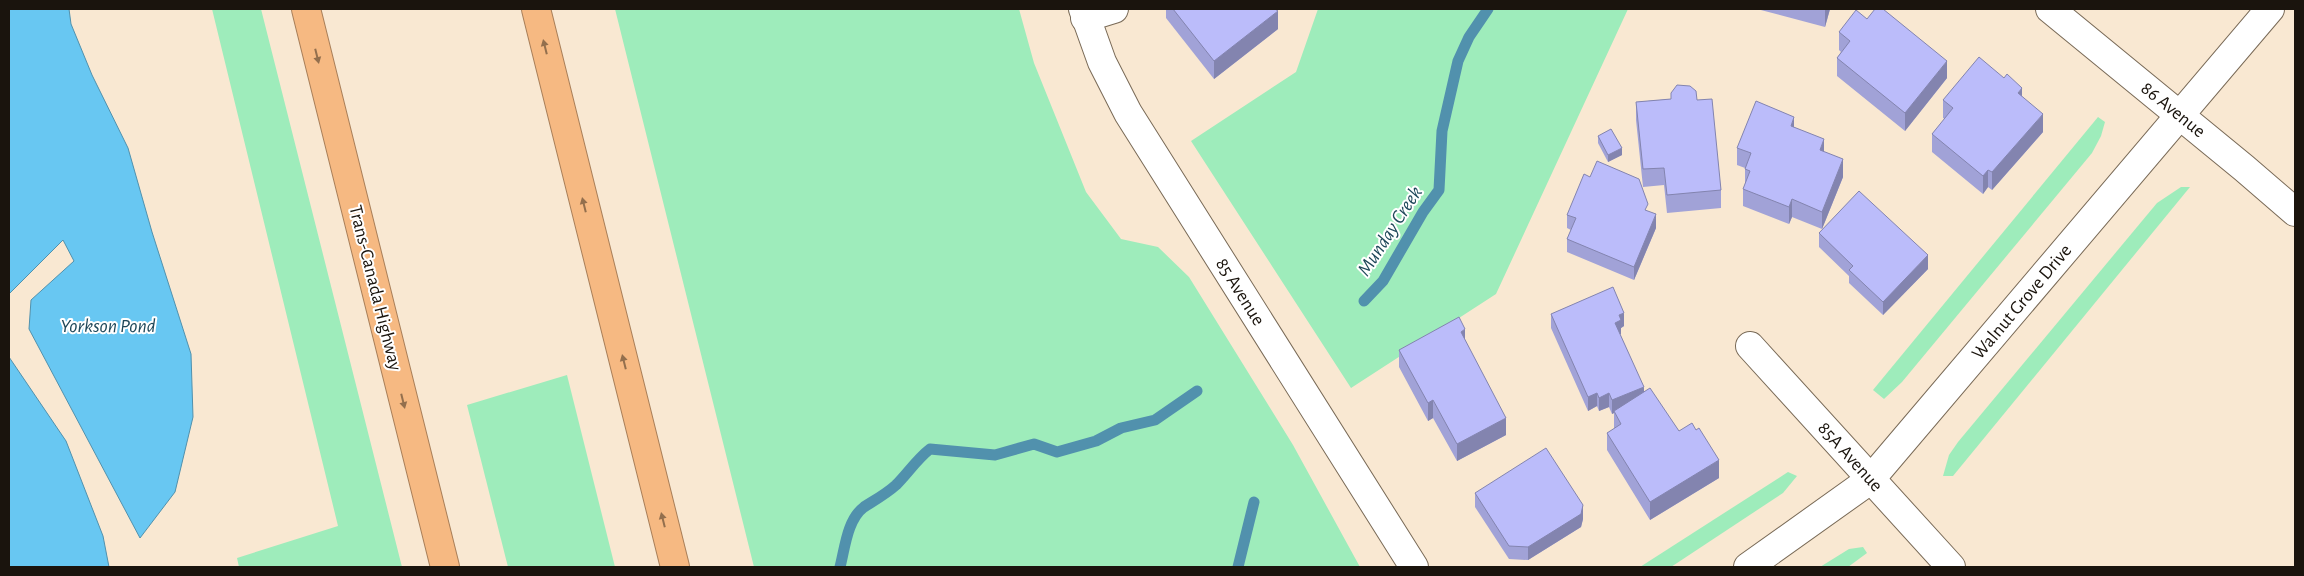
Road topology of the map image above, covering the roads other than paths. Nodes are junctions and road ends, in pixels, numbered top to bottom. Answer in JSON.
{"nodes":[{"id":1,"x":306,"y":9,"type":"edge"},
{"id":2,"x":536,"y":9,"type":"edge"},
{"id":3,"x":1114,"y":9,"type":"edge"},
{"id":4,"x":2050,"y":9,"type":"edge"},
{"id":5,"x":2270,"y":9,"type":"edge"},
{"id":6,"x":1084,"y":13,"type":"edge"},
{"id":7,"x":2179,"y":115,"type":"junction"},
{"id":8,"x":2295,"y":212,"type":"edge"},
{"id":9,"x":1750,"y":346,"type":"dead end"},
{"id":10,"x":1870,"y":480,"type":"junction"},
{"id":11,"x":445,"y":567,"type":"edge"},
{"id":12,"x":674,"y":567,"type":"edge"},
{"id":13,"x":1414,"y":567,"type":"edge"},
{"id":14,"x":1748,"y":567,"type":"edge"},
{"id":15,"x":1951,"y":567,"type":"edge"}],
"edges":[{"from":1,"to":11,"type":"highway","name":"Trans-Canada Highway","one_way":true},
{"from":12,"to":2,"type":"highway","one_way":true},
{"from":3,"to":6,"type":"street"},
{"from":4,"to":7,"type":"street","name":"86 Avenue"},
{"from":5,"to":7,"type":"street","name":"Walnut Grove Drive"},
{"from":6,"to":13,"type":"street","name":"85 Avenue"},
{"from":7,"to":8,"type":"street","name":"86 Avenue"},
{"from":7,"to":10,"type":"street","name":"Walnut Grove Drive"},
{"from":9,"to":10,"type":"street","name":"85A Avenue"},
{"from":10,"to":14,"type":"street","name":"Walnut Grove Drive"},
{"from":10,"to":15,"type":"street","name":"85A Avenue"}]}
